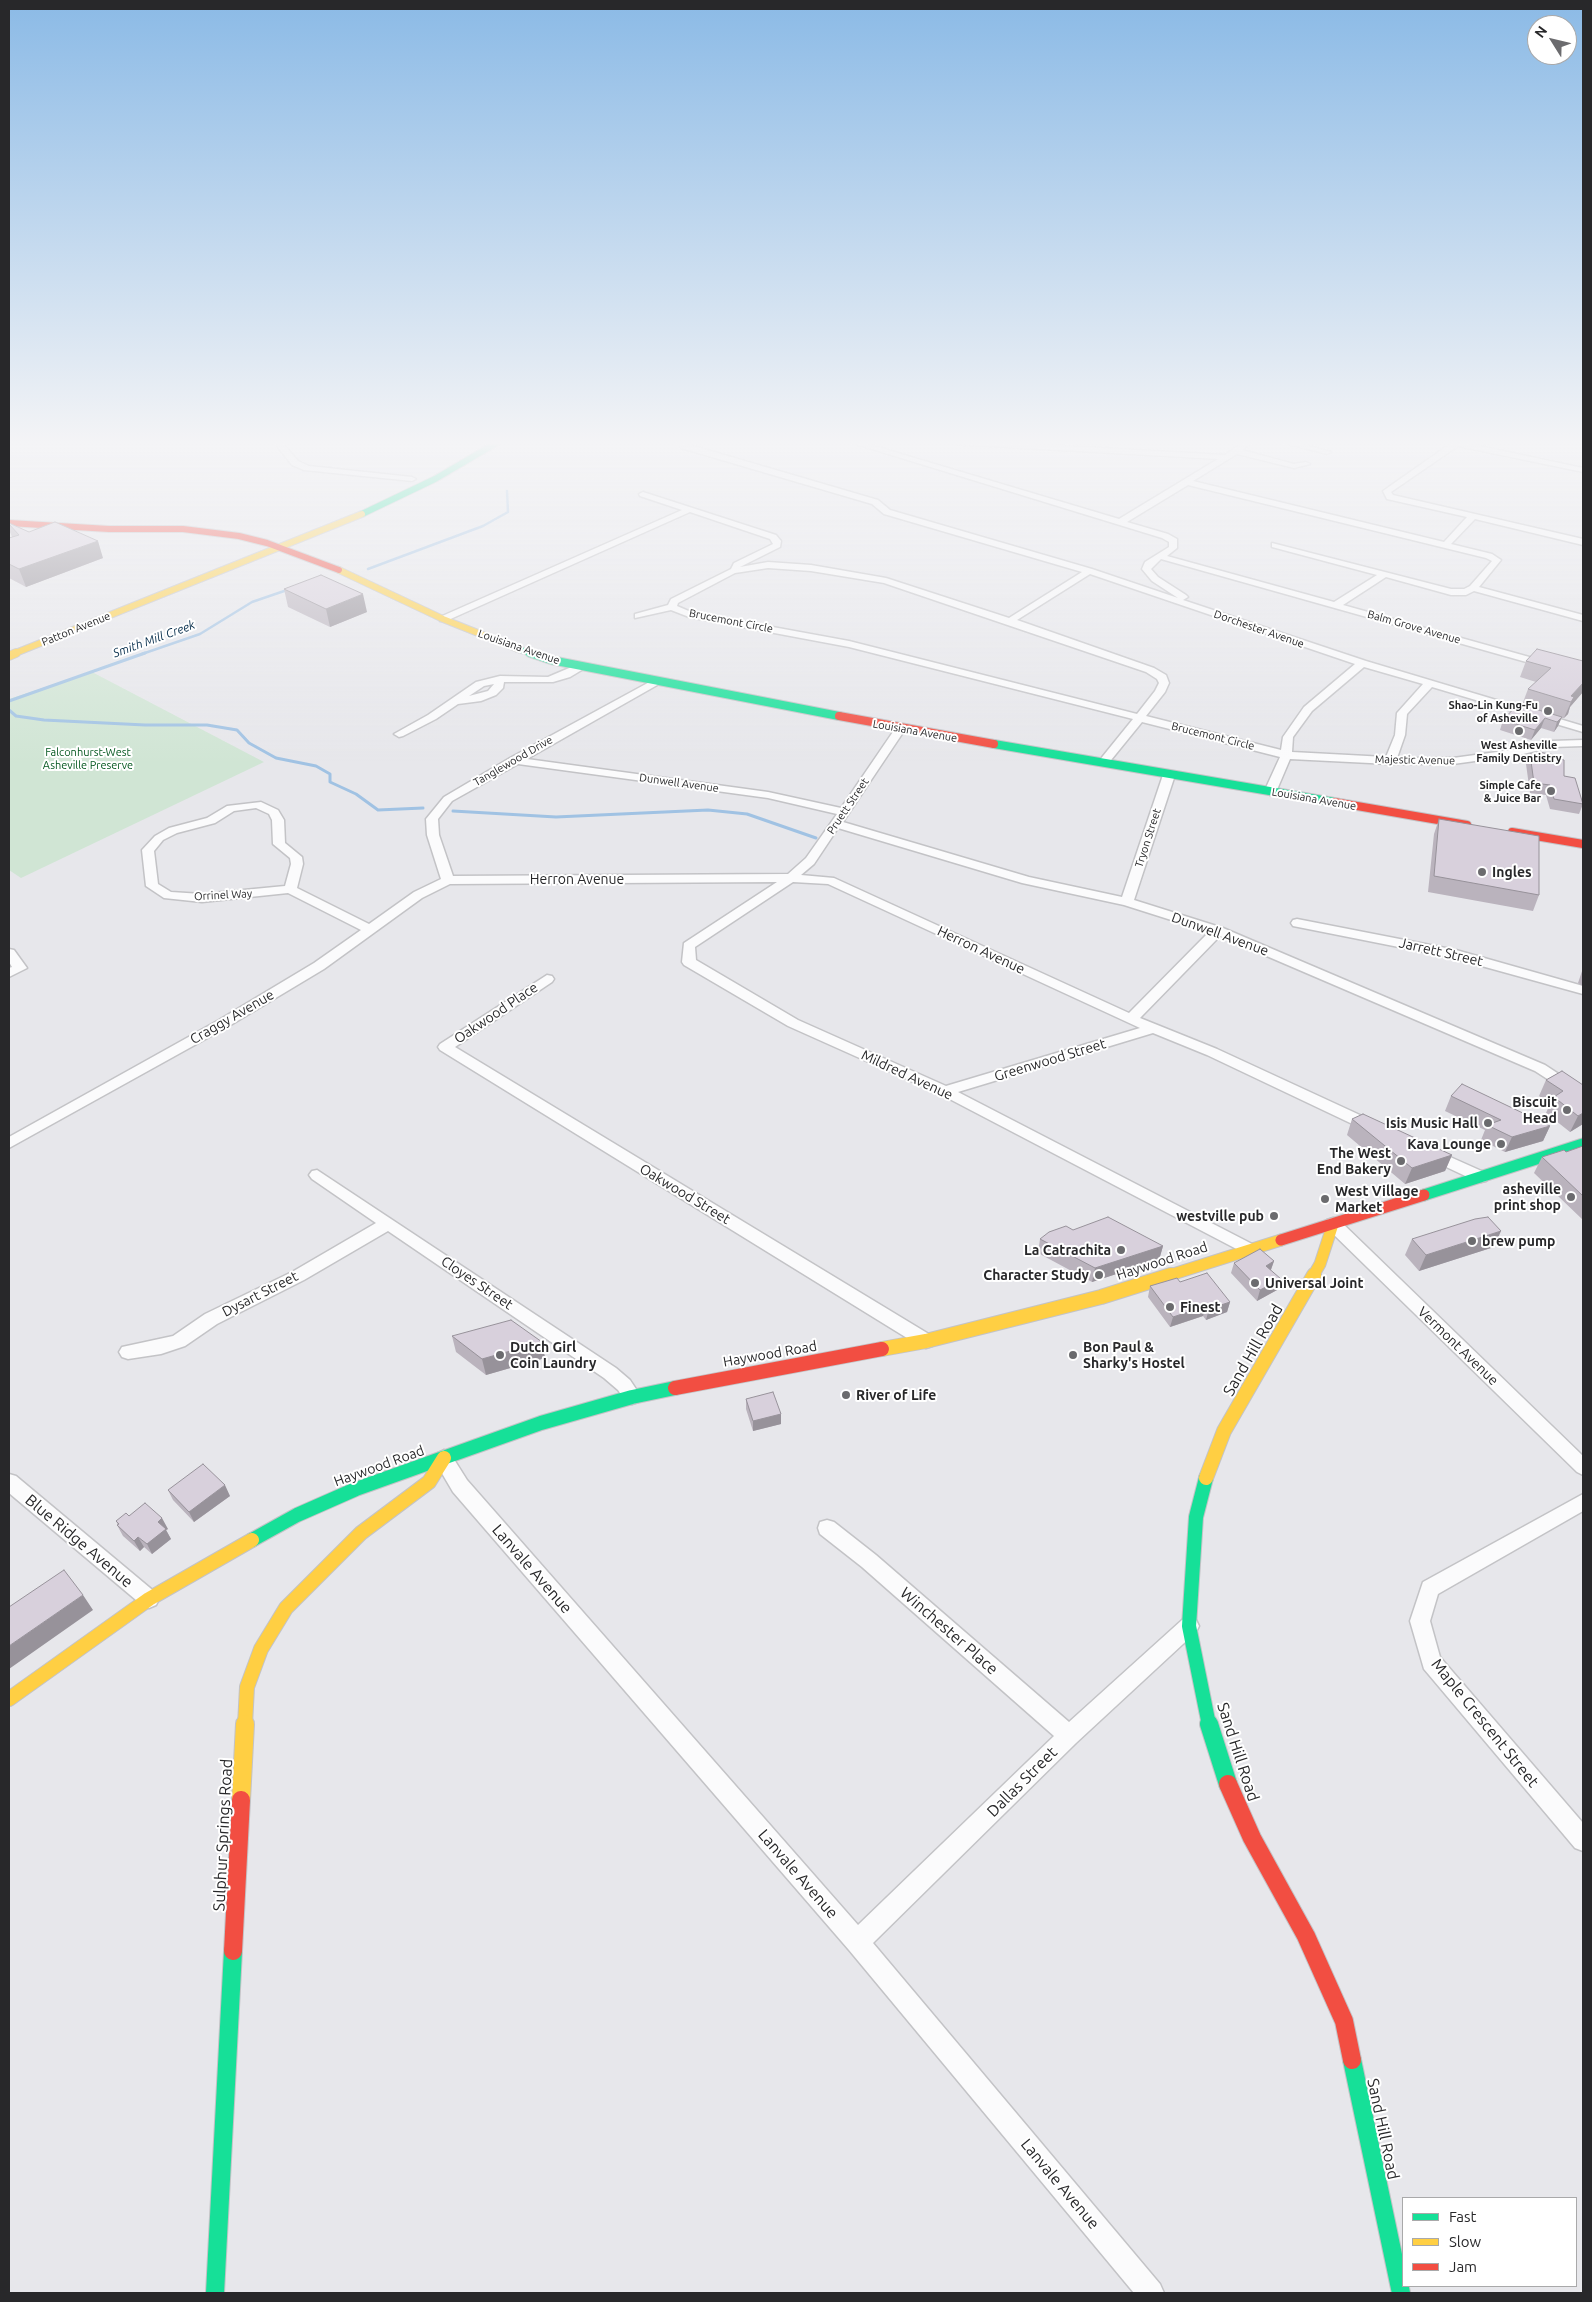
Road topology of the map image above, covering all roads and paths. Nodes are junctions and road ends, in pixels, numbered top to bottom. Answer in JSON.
{"nodes":[{"id":1,"x":250,"y":549,"type":"edge"},
{"id":2,"x":277,"y":549,"type":"edge"},
{"id":3,"x":285,"y":549,"type":"edge"},
{"id":4,"x":600,"y":549,"type":"edge"},
{"id":5,"x":768,"y":549,"type":"edge"},
{"id":6,"x":1015,"y":549,"type":"edge"},
{"id":7,"x":1171,"y":549,"type":"edge"},
{"id":8,"x":1291,"y":549,"type":"edge"},
{"id":9,"x":1460,"y":549,"type":"edge"},
{"id":10,"x":1159,"y":556,"type":"junction"},
{"id":11,"x":1089,"y":571,"type":"junction"},
{"id":12,"x":733,"y":572,"type":"junction"},
{"id":13,"x":1385,"y":574,"type":"junction"},
{"id":14,"x":1473,"y":588,"type":"junction"},
{"id":15,"x":1336,"y":605,"type":"junction"},
{"id":16,"x":672,"y":607,"type":"junction"},
{"id":17,"x":1201,"y":609,"type":"junction"},
{"id":18,"x":638,"y":616,"type":"dead end"},
{"id":19,"x":1583,"y":618,"type":"edge"},
{"id":20,"x":444,"y":619,"type":"junction"},
{"id":21,"x":1010,"y":621,"type":"junction"},
{"id":22,"x":9,"y":643,"type":"edge"},
{"id":23,"x":9,"y":656,"type":"edge"},
{"id":24,"x":1362,"y":663,"type":"junction"},
{"id":25,"x":581,"y":666,"type":"junction"},
{"id":26,"x":1583,"y":676,"type":"edge"},
{"id":27,"x":655,"y":682,"type":"junction"},
{"id":28,"x":1430,"y":683,"type":"junction"},
{"id":29,"x":1139,"y":717,"type":"junction"},
{"id":30,"x":901,"y":728,"type":"junction"},
{"id":31,"x":1583,"y":729,"type":"edge"},
{"id":32,"x":399,"y":734,"type":"dead end"},
{"id":33,"x":1583,"y":743,"type":"edge"},
{"id":34,"x":1286,"y":754,"type":"junction"},
{"id":35,"x":514,"y":760,"type":"junction"},
{"id":36,"x":1390,"y":761,"type":"junction"},
{"id":37,"x":1103,"y":763,"type":"junction"},
{"id":38,"x":1169,"y":775,"type":"junction"},
{"id":39,"x":1270,"y":792,"type":"junction"},
{"id":40,"x":844,"y":812,"type":"junction"},
{"id":41,"x":837,"y":824,"type":"junction"},
{"id":42,"x":1480,"y":827,"type":"edge"},
{"id":43,"x":1500,"y":830,"type":"edge"},
{"id":44,"x":1583,"y":844,"type":"edge"},
{"id":45,"x":791,"y":878,"type":"junction"},
{"id":46,"x":448,"y":880,"type":"junction"},
{"id":47,"x":290,"y":889,"type":"junction"},
{"id":48,"x":1127,"y":902,"type":"junction"},
{"id":49,"x":1297,"y":923,"type":"dead end"},
{"id":50,"x":370,"y":930,"type":"junction"},
{"id":51,"x":1218,"y":931,"type":"junction"},
{"id":52,"x":9,"y":953,"type":"edge"},
{"id":53,"x":14,"y":971,"type":"edge"},
{"id":54,"x":547,"y":979,"type":"dead end"},
{"id":55,"x":1583,"y":990,"type":"edge"},
{"id":56,"x":1131,"y":1018,"type":"junction"},
{"id":57,"x":1155,"y":1028,"type":"junction"},
{"id":58,"x":445,"y":1047,"type":"joint"},
{"id":59,"x":945,"y":1091,"type":"junction"},
{"id":60,"x":1583,"y":1097,"type":"edge"},
{"id":61,"x":1383,"y":1132,"type":"edge"},
{"id":62,"x":9,"y":1143,"type":"edge"},
{"id":63,"x":1583,"y":1144,"type":"edge"},
{"id":64,"x":1418,"y":1148,"type":"edge"},
{"id":65,"x":317,"y":1175,"type":"dead end"},
{"id":66,"x":1481,"y":1177,"type":"junction"},
{"id":67,"x":388,"y":1223,"type":"junction"},
{"id":68,"x":1333,"y":1224,"type":"junction"},
{"id":69,"x":1248,"y":1249,"type":"junction"},
{"id":70,"x":926,"y":1341,"type":"junction"},
{"id":71,"x":128,"y":1352,"type":"dead end"},
{"id":72,"x":632,"y":1397,"type":"junction"},
{"id":73,"x":444,"y":1458,"type":"junction"},
{"id":74,"x":1583,"y":1467,"type":"edge"},
{"id":75,"x":9,"y":1482,"type":"edge"},
{"id":76,"x":1583,"y":1502,"type":"edge"},
{"id":77,"x":827,"y":1528,"type":"dead end"},
{"id":78,"x":149,"y":1599,"type":"junction"},
{"id":79,"x":1189,"y":1626,"type":"junction"},
{"id":80,"x":9,"y":1699,"type":"edge"},
{"id":81,"x":1069,"y":1736,"type":"junction"},
{"id":82,"x":1583,"y":1840,"type":"edge"},
{"id":83,"x":857,"y":1942,"type":"junction"},
{"id":84,"x":215,"y":2293,"type":"edge"},
{"id":85,"x":1151,"y":2293,"type":"edge"},
{"id":86,"x":1401,"y":2293,"type":"edge"}],
"edges":[{"from":1,"to":22,"type":"street","name":"Patton Avenue"},
{"from":2,"to":23,"type":"street","name":"Patton Avenue"},
{"from":3,"to":20,"type":"street","name":"Louisiana Avenue"},
{"from":4,"to":20,"type":"street"},
{"from":5,"to":12,"type":"street"},
{"from":6,"to":11,"type":"street","name":"Dorchester Avenue"},
{"from":7,"to":10,"type":"street"},
{"from":8,"to":13,"type":"street"},
{"from":9,"to":14,"type":"street"},
{"from":10,"to":15,"type":"street","name":"Balm Grove Avenue"},
{"from":10,"to":17,"type":"street"},
{"from":11,"to":17,"type":"street","name":"Dorchester Avenue"},
{"from":11,"to":21,"type":"street"},
{"from":12,"to":16,"type":"street","name":"Brucemont Circle"},
{"from":12,"to":21,"type":"street","name":"Brucemont Circle"},
{"from":13,"to":14,"type":"street"},
{"from":13,"to":15,"type":"street"},
{"from":14,"to":19,"type":"street"},
{"from":15,"to":26,"type":"street","name":"Balm Grove Avenue"},
{"from":16,"to":18,"type":"street"},
{"from":16,"to":29,"type":"street","name":"Brucemont Circle"},
{"from":17,"to":24,"type":"street","name":"Dorchester Avenue"},
{"from":20,"to":25,"type":"street","name":"Louisiana Avenue"},
{"from":21,"to":29,"type":"street","name":"Brucemont Circle"},
{"from":24,"to":28,"type":"street","name":"Dorchester Avenue"},
{"from":24,"to":34,"type":"street"},
{"from":25,"to":27,"type":"street","name":"Louisiana Avenue"},
{"from":25,"to":32,"type":"street"},
{"from":27,"to":30,"type":"street","name":"Louisiana Avenue"},
{"from":27,"to":35,"type":"street","name":"Tanglewood Drive"},
{"from":28,"to":31,"type":"street","name":"Dorchester Avenue"},
{"from":28,"to":36,"type":"street"},
{"from":29,"to":34,"type":"street","name":"Brucemont Circle"},
{"from":29,"to":37,"type":"street","name":"Brucemont Circle"},
{"from":30,"to":37,"type":"street","name":"Louisiana Avenue"},
{"from":30,"to":40,"type":"street","name":"Pruett Street"},
{"from":33,"to":36,"type":"street","name":"Majestic Avenue"},
{"from":34,"to":36,"type":"street","name":"Majestic Avenue"},
{"from":34,"to":39,"type":"street"},
{"from":35,"to":40,"type":"street","name":"Dunwell Avenue"},
{"from":35,"to":46,"type":"street","name":"Tanglewood Drive"},
{"from":37,"to":38,"type":"street","name":"Louisiana Avenue"},
{"from":38,"to":39,"type":"street","name":"Louisiana Avenue"},
{"from":38,"to":48,"type":"street","name":"Tryon Street"},
{"from":39,"to":42,"type":"street","name":"Louisiana Avenue"},
{"from":40,"to":41,"type":"street","name":"Pruett Street"},
{"from":41,"to":45,"type":"street","name":"Pruett Street"},
{"from":41,"to":48,"type":"street","name":"Dunwell Avenue"},
{"from":43,"to":44,"type":"street"},
{"from":45,"to":46,"type":"street","name":"Herron Avenue"},
{"from":45,"to":56,"type":"street","name":"Herron Avenue"},
{"from":45,"to":59,"type":"street","name":"Mildred Avenue"},
{"from":46,"to":50,"type":"street","name":"Craggy Avenue"},
{"from":47,"to":47,"type":"street","name":"Orrinel Way"},
{"from":47,"to":50,"type":"street"},
{"from":48,"to":51,"type":"street","name":"Dunwell Avenue"},
{"from":49,"to":55,"type":"street","name":"Jarrett Street"},
{"from":50,"to":62,"type":"street","name":"Craggy Avenue"},
{"from":51,"to":56,"type":"street"},
{"from":51,"to":60,"type":"street","name":"Dunwell Avenue"},
{"from":52,"to":53,"type":"street"},
{"from":54,"to":58,"type":"street","name":"Oakwood Place"},
{"from":56,"to":57,"type":"street","name":"Herron Avenue"},
{"from":57,"to":59,"type":"street","name":"Greenwood Street"},
{"from":57,"to":61,"type":"street","name":"Herron Avenue"},
{"from":58,"to":70,"type":"street","name":"Oakwood Street"},
{"from":59,"to":69,"type":"street","name":"Mildred Avenue"},
{"from":63,"to":66,"type":"street","name":"Haywood Road"},
{"from":64,"to":66,"type":"street"},
{"from":65,"to":67,"type":"street","name":"Cloyes Street"},
{"from":66,"to":68,"type":"street","name":"Haywood Road"},
{"from":67,"to":71,"type":"street","name":"Dysart Street"},
{"from":67,"to":72,"type":"street","name":"Cloyes Street"},
{"from":68,"to":69,"type":"street","name":"Haywood Road"},
{"from":68,"to":74,"type":"street","name":"Vermont Avenue"},
{"from":68,"to":79,"type":"street","name":"Sand Hill Road"},
{"from":69,"to":70,"type":"street","name":"Haywood Road"},
{"from":70,"to":72,"type":"street","name":"Haywood Road"},
{"from":72,"to":73,"type":"street","name":"Haywood Road"},
{"from":73,"to":78,"type":"street","name":"Haywood Road"},
{"from":73,"to":83,"type":"street","name":"Lanvale Avenue"},
{"from":73,"to":84,"type":"street","name":"Sulphur Springs Road"},
{"from":75,"to":78,"type":"street","name":"Blue Ridge Avenue"},
{"from":76,"to":82,"type":"street","name":"Maple Crescent Street"},
{"from":77,"to":81,"type":"street","name":"Winchester Place"},
{"from":78,"to":80,"type":"street","name":"Haywood Road"},
{"from":79,"to":81,"type":"street","name":"Dallas Street"},
{"from":79,"to":86,"type":"street","name":"Sand Hill Road"},
{"from":81,"to":83,"type":"street","name":"Dallas Street"},
{"from":83,"to":85,"type":"street","name":"Lanvale Avenue"}]}
